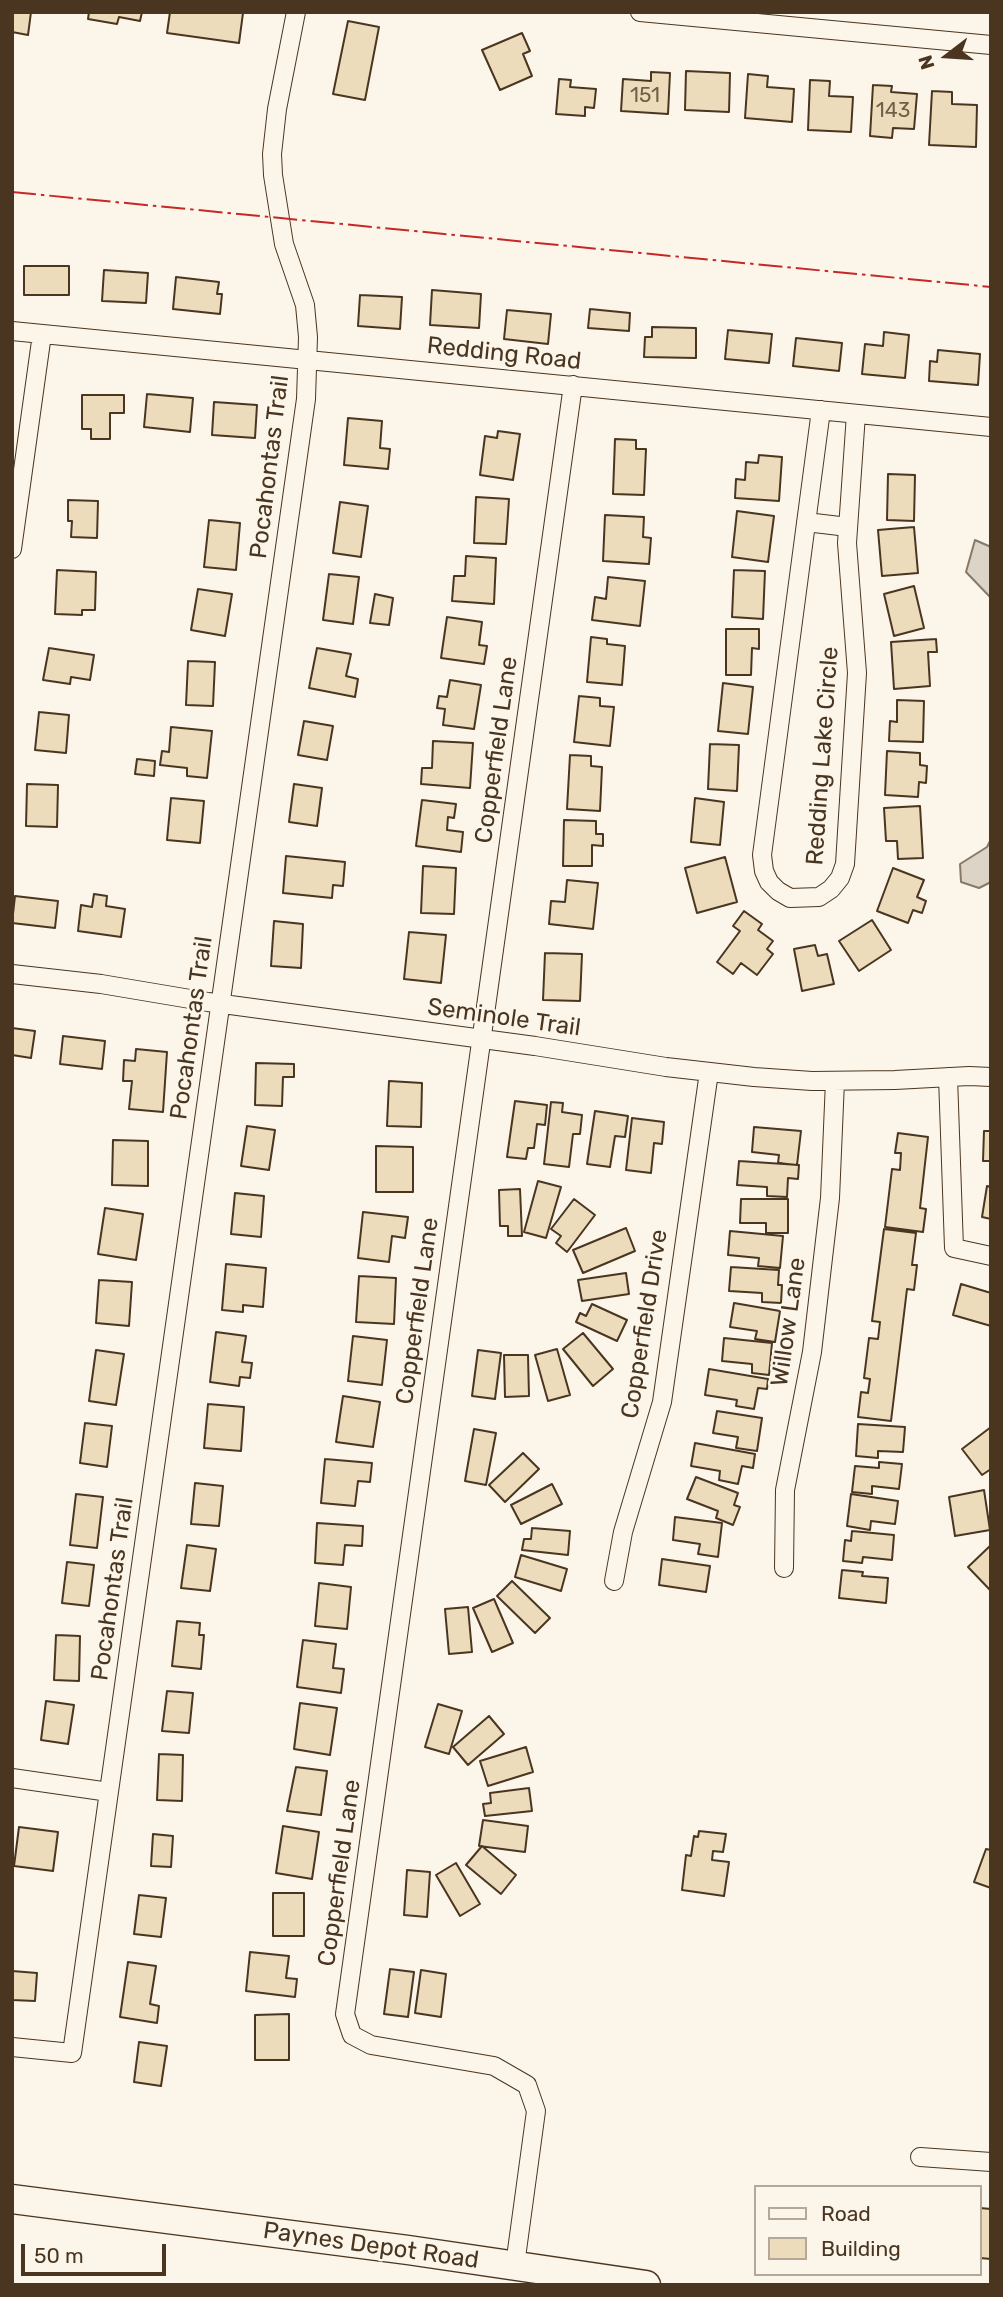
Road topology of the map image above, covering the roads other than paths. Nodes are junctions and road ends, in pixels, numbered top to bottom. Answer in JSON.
{"nodes":[{"id":1,"x":296,"y":12,"type":"edge"},
{"id":2,"x":640,"y":12,"type":"edge"},
{"id":3,"x":991,"y":45,"type":"edge"},
{"id":4,"x":12,"y":331,"type":"edge"},
{"id":5,"x":42,"y":334,"type":"junction"},
{"id":6,"x":308,"y":359,"type":"junction"},
{"id":7,"x":573,"y":385,"type":"junction"},
{"id":8,"x":821,"y":410,"type":"junction"},
{"id":9,"x":856,"y":414,"type":"junction"},
{"id":10,"x":991,"y":427,"type":"edge"},
{"id":11,"x":807,"y":522,"type":"junction"},
{"id":12,"x":848,"y":527,"type":"junction"},
{"id":13,"x":12,"y":549,"type":"edge"},
{"id":14,"x":12,"y":974,"type":"edge"},
{"id":15,"x":221,"y":1004,"type":"junction"},
{"id":16,"x":481,"y":1040,"type":"junction"},
{"id":17,"x":709,"y":1072,"type":"junction"},
{"id":18,"x":948,"y":1077,"type":"junction"},
{"id":19,"x":991,"y":1077,"type":"edge"},
{"id":20,"x":835,"y":1081,"type":"junction"},
{"id":21,"x":991,"y":1256,"type":"edge"},
{"id":22,"x":784,"y":1568,"type":"dead end"},
{"id":23,"x":614,"y":1581,"type":"dead end"},
{"id":24,"x":12,"y":1778,"type":"edge"},
{"id":25,"x":109,"y":1792,"type":"junction"},
{"id":26,"x":12,"y":2047,"type":"edge"},
{"id":27,"x":920,"y":2157,"type":"dead end"},
{"id":28,"x":991,"y":2162,"type":"edge"},
{"id":29,"x":12,"y":2199,"type":"edge"},
{"id":30,"x":515,"y":2265,"type":"junction"},
{"id":31,"x":646,"y":2285,"type":"edge"}],
"edges":[{"from":1,"to":6,"type":"street","name":"Pocahontas Trail"},
{"from":2,"to":3,"type":"street"},
{"from":4,"to":5,"type":"street","name":"Redding Road"},
{"from":5,"to":6,"type":"street","name":"Redding Road"},
{"from":5,"to":13,"type":"street"},
{"from":6,"to":7,"type":"street","name":"Redding Road"},
{"from":6,"to":15,"type":"street","name":"Pocahontas Trail"},
{"from":7,"to":8,"type":"street","name":"Redding Road"},
{"from":7,"to":16,"type":"street","name":"Copperfield Lane"},
{"from":8,"to":9,"type":"street","name":"Redding Road"},
{"from":8,"to":11,"type":"street","name":"Redding Lake Circle"},
{"from":9,"to":10,"type":"street","name":"Redding Road"},
{"from":9,"to":12,"type":"street","name":"Redding Lake Circle"},
{"from":11,"to":12,"type":"street"},
{"from":11,"to":12,"type":"street","name":"Redding Lake Circle"},
{"from":14,"to":15,"type":"street","name":"Seminole Trail"},
{"from":15,"to":16,"type":"street","name":"Seminole Trail"},
{"from":15,"to":25,"type":"street","name":"Pocahontas Trail"},
{"from":16,"to":17,"type":"street","name":"Seminole Trail"},
{"from":16,"to":30,"type":"street","name":"Copperfield Lane"},
{"from":17,"to":20,"type":"street","name":"Seminole Trail"},
{"from":17,"to":23,"type":"street","name":"Copperfield Drive"},
{"from":18,"to":19,"type":"street","name":"Seminole Trail"},
{"from":18,"to":20,"type":"street","name":"Seminole Trail"},
{"from":18,"to":21,"type":"street"},
{"from":20,"to":22,"type":"street","name":"Willow Lane"},
{"from":24,"to":25,"type":"street"},
{"from":25,"to":26,"type":"street","name":"Pocahontas Trail"},
{"from":27,"to":28,"type":"street"},
{"from":29,"to":30,"type":"main road","name":"Paynes Depot Road"},
{"from":30,"to":31,"type":"main road","name":"Paynes Depot Road"}]}
